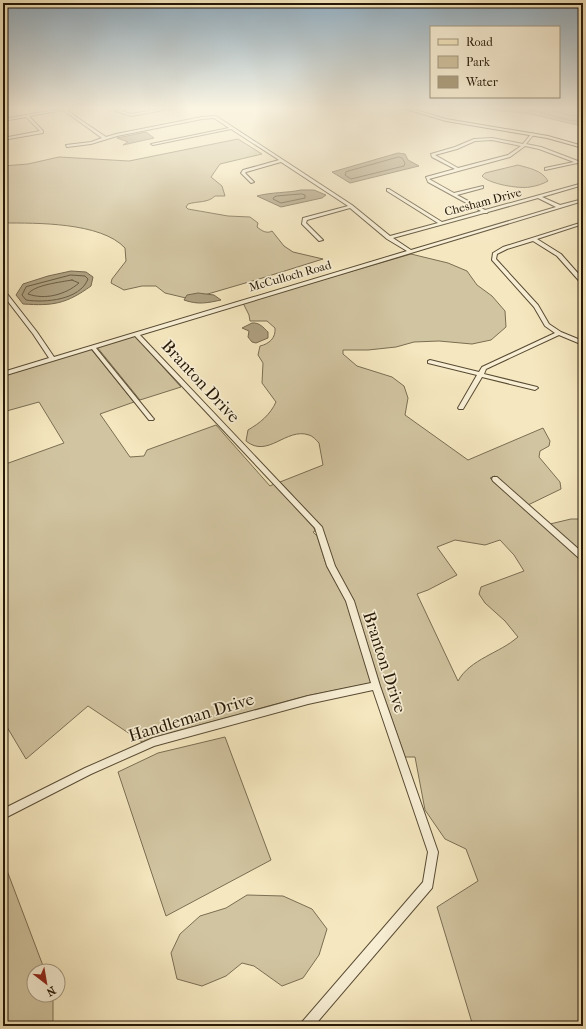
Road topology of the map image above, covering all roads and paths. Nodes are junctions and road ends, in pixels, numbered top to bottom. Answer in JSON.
{"nodes":[{"id":1,"x":271,"y":155,"type":"edge"},
{"id":2,"x":432,"y":155,"type":"edge"},
{"id":3,"x":510,"y":155,"type":"edge"},
{"id":4,"x":562,"y":155,"type":"edge"},
{"id":5,"x":281,"y":162,"type":"junction"},
{"id":6,"x":578,"y":162,"type":"junction"},
{"id":7,"x":583,"y":164,"type":"edge"},
{"id":8,"x":457,"y":169,"type":"junction"},
{"id":9,"x":546,"y":169,"type":"dead end"},
{"id":10,"x":252,"y":182,"type":"dead end"},
{"id":11,"x":583,"y":184,"type":"edge"},
{"id":12,"x":482,"y":187,"type":"dead end"},
{"id":13,"x":388,"y":190,"type":"dead end"},
{"id":14,"x":454,"y":194,"type":"junction"},
{"id":15,"x":540,"y":197,"type":"junction"},
{"id":16,"x":583,"y":200,"type":"edge"},
{"id":17,"x":351,"y":206,"type":"junction"},
{"id":18,"x":560,"y":207,"type":"junction"},
{"id":19,"x":486,"y":212,"type":"junction"},
{"id":20,"x":441,"y":223,"type":"junction"},
{"id":21,"x":582,"y":224,"type":"edge"},
{"id":22,"x":389,"y":238,"type":"junction"},
{"id":23,"x":533,"y":239,"type":"junction"},
{"id":24,"x":321,"y":240,"type":"dead end"},
{"id":25,"x":411,"y":252,"type":"junction"},
{"id":26,"x":583,"y":282,"type":"edge"},
{"id":27,"x":3,"y":292,"type":"edge"},
{"id":28,"x":559,"y":333,"type":"junction"},
{"id":29,"x":136,"y":334,"type":"junction"},
{"id":30,"x":583,"y":343,"type":"edge"},
{"id":31,"x":93,"y":347,"type":"junction"},
{"id":32,"x":52,"y":359,"type":"junction"},
{"id":33,"x":430,"y":362,"type":"dead end"},
{"id":34,"x":3,"y":374,"type":"edge"},
{"id":35,"x":479,"y":375,"type":"junction"},
{"id":36,"x":534,"y":388,"type":"dead end"},
{"id":37,"x":461,"y":408,"type":"dead end"},
{"id":38,"x":151,"y":419,"type":"dead end"},
{"id":39,"x":495,"y":479,"type":"dead end"},
{"id":40,"x":583,"y":557,"type":"edge"},
{"id":41,"x":376,"y":686,"type":"junction"},
{"id":42,"x":3,"y":814,"type":"edge"},
{"id":43,"x":306,"y":1026,"type":"edge"}],
"edges":[{"from":1,"to":5,"type":"street"},
{"from":2,"to":8,"type":"street"},
{"from":3,"to":8,"type":"street"},
{"from":4,"to":6,"type":"street"},
{"from":5,"to":10,"type":"street"},
{"from":5,"to":17,"type":"street"},
{"from":6,"to":7,"type":"street"},
{"from":6,"to":9,"type":"street"},
{"from":8,"to":14,"type":"street"},
{"from":11,"to":15,"type":"street","name":"Chesham Drive"},
{"from":12,"to":14,"type":"street"},
{"from":13,"to":20,"type":"street"},
{"from":14,"to":19,"type":"street"},
{"from":15,"to":18,"type":"street"},
{"from":15,"to":19,"type":"street","name":"Chesham Drive"},
{"from":16,"to":18,"type":"street","name":"McCulloch Road"},
{"from":17,"to":22,"type":"street"},
{"from":17,"to":24,"type":"street"},
{"from":18,"to":25,"type":"street","name":"McCulloch Road"},
{"from":19,"to":20,"type":"street","name":"Chesham Drive"},
{"from":20,"to":22,"type":"street","name":"Chesham Drive"},
{"from":21,"to":23,"type":"street"},
{"from":22,"to":25,"type":"street"},
{"from":23,"to":26,"type":"street"},
{"from":23,"to":28,"type":"street"},
{"from":25,"to":29,"type":"street","name":"McCulloch Road"},
{"from":27,"to":32,"type":"street"},
{"from":28,"to":30,"type":"street"},
{"from":28,"to":35,"type":"street"},
{"from":29,"to":31,"type":"street","name":"McCulloch Road"},
{"from":29,"to":41,"type":"street","name":"Branton Drive"},
{"from":31,"to":32,"type":"street","name":"McCulloch Road"},
{"from":31,"to":38,"type":"street"},
{"from":32,"to":34,"type":"street","name":"McCulloch Road"},
{"from":33,"to":35,"type":"street"},
{"from":35,"to":36,"type":"street"},
{"from":35,"to":37,"type":"street"},
{"from":39,"to":40,"type":"street"},
{"from":41,"to":42,"type":"street","name":"Handleman Drive"},
{"from":41,"to":43,"type":"street","name":"Branton Drive"}]}
